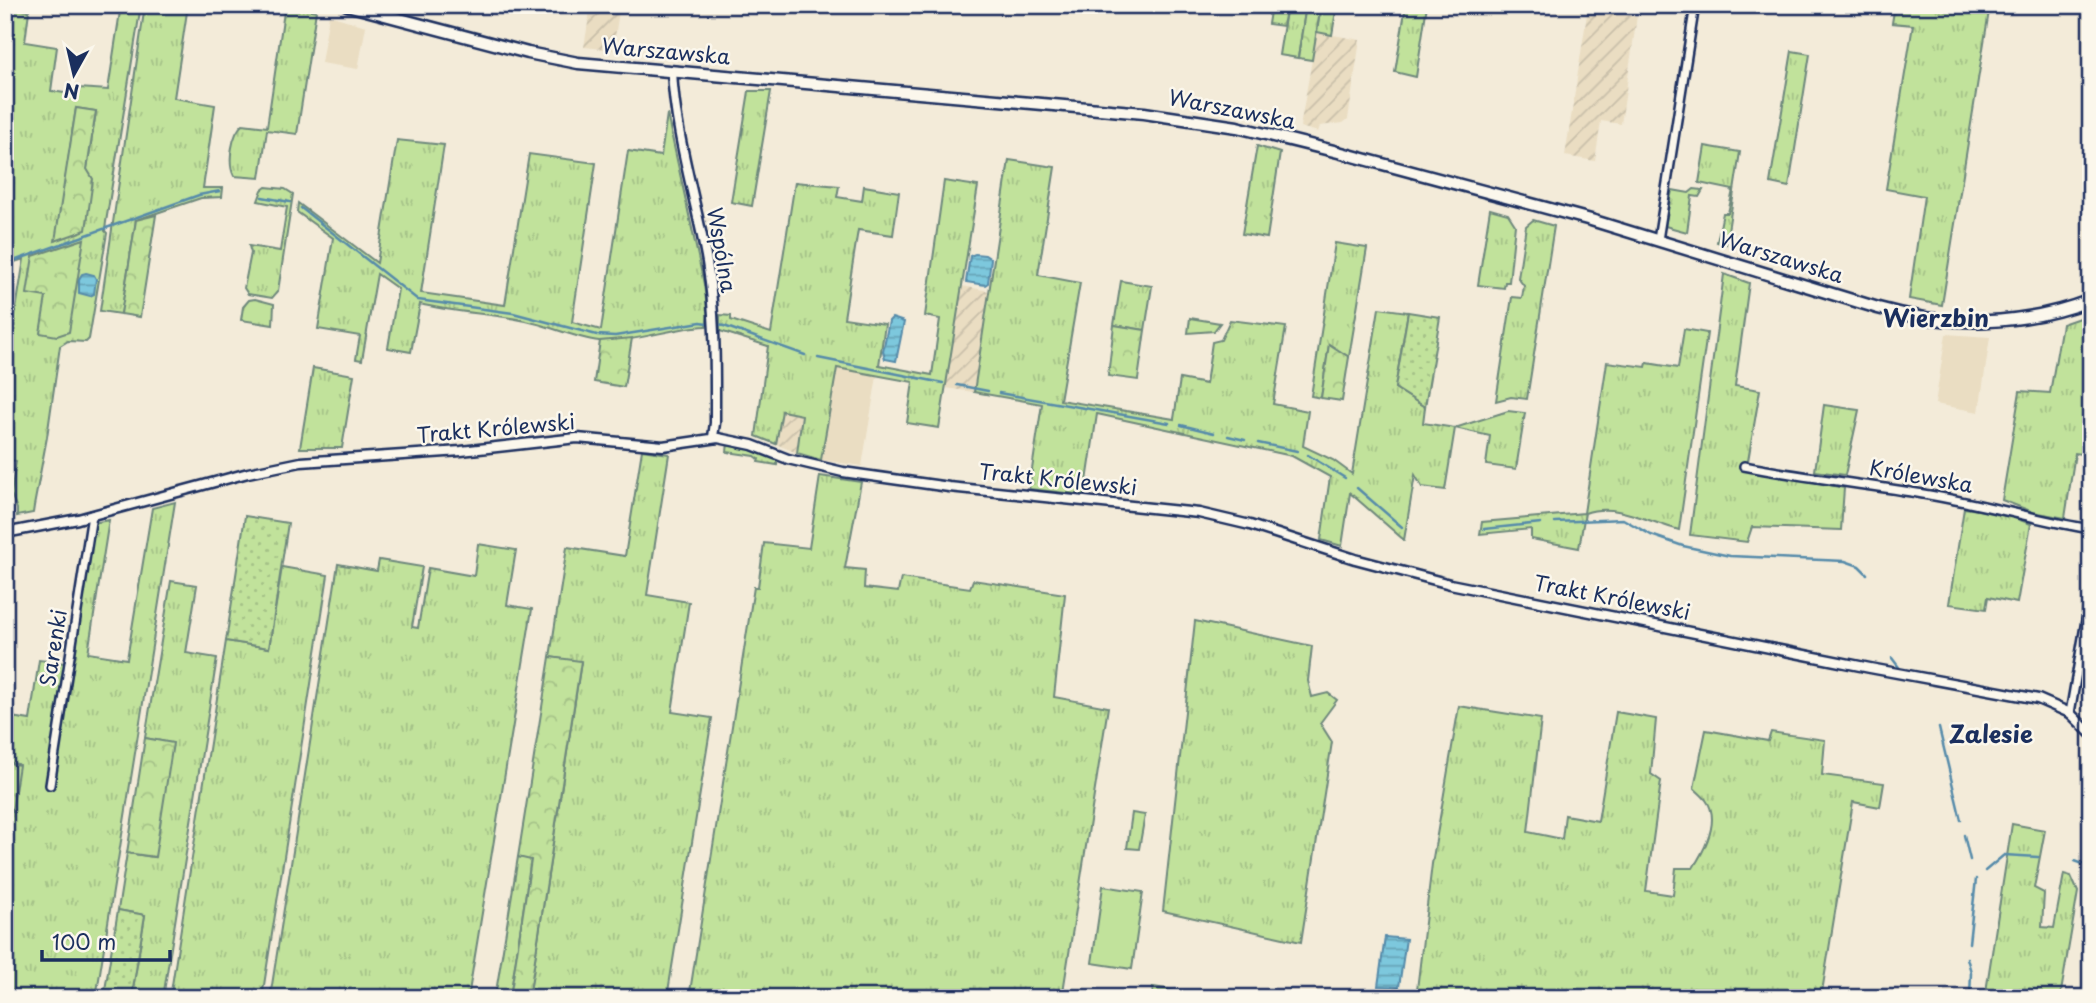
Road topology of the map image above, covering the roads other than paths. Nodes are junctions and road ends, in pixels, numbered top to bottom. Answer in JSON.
{"nodes":[{"id":1,"x":347,"y":5,"type":"edge"},
{"id":2,"x":1695,"y":5,"type":"edge"},
{"id":3,"x":672,"y":71,"type":"junction"},
{"id":4,"x":1658,"y":240,"type":"junction"},
{"id":5,"x":2091,"y":300,"type":"edge"},
{"id":6,"x":713,"y":437,"type":"junction"},
{"id":7,"x":1744,"y":466,"type":"dead end"},
{"id":8,"x":92,"y":515,"type":"junction"},
{"id":9,"x":2091,"y":529,"type":"edge"},
{"id":10,"x":5,"y":533,"type":"edge"},
{"id":11,"x":2091,"y":591,"type":"edge"},
{"id":12,"x":2070,"y":713,"type":"junction"},
{"id":13,"x":2091,"y":734,"type":"edge"},
{"id":14,"x":50,"y":785,"type":"dead end"}],
"edges":[{"from":1,"to":3,"type":"main road","name":"Warszawska"},
{"from":2,"to":4,"type":"street"},
{"from":3,"to":4,"type":"main road","name":"Warszawska"},
{"from":3,"to":6,"type":"street","name":"Wspólna"},
{"from":4,"to":5,"type":"main road","name":"Warszawska"},
{"from":6,"to":8,"type":"street","name":"Trakt Królewski"},
{"from":6,"to":12,"type":"street","name":"Trakt Królewski"},
{"from":7,"to":9,"type":"street","name":"Królewska"},
{"from":8,"to":10,"type":"street","name":"Trakt Królewski"},
{"from":8,"to":14,"type":"street","name":"Sarenki"},
{"from":11,"to":12,"type":"street"},
{"from":12,"to":13,"type":"street","name":"Trakt Królewski"}]}
